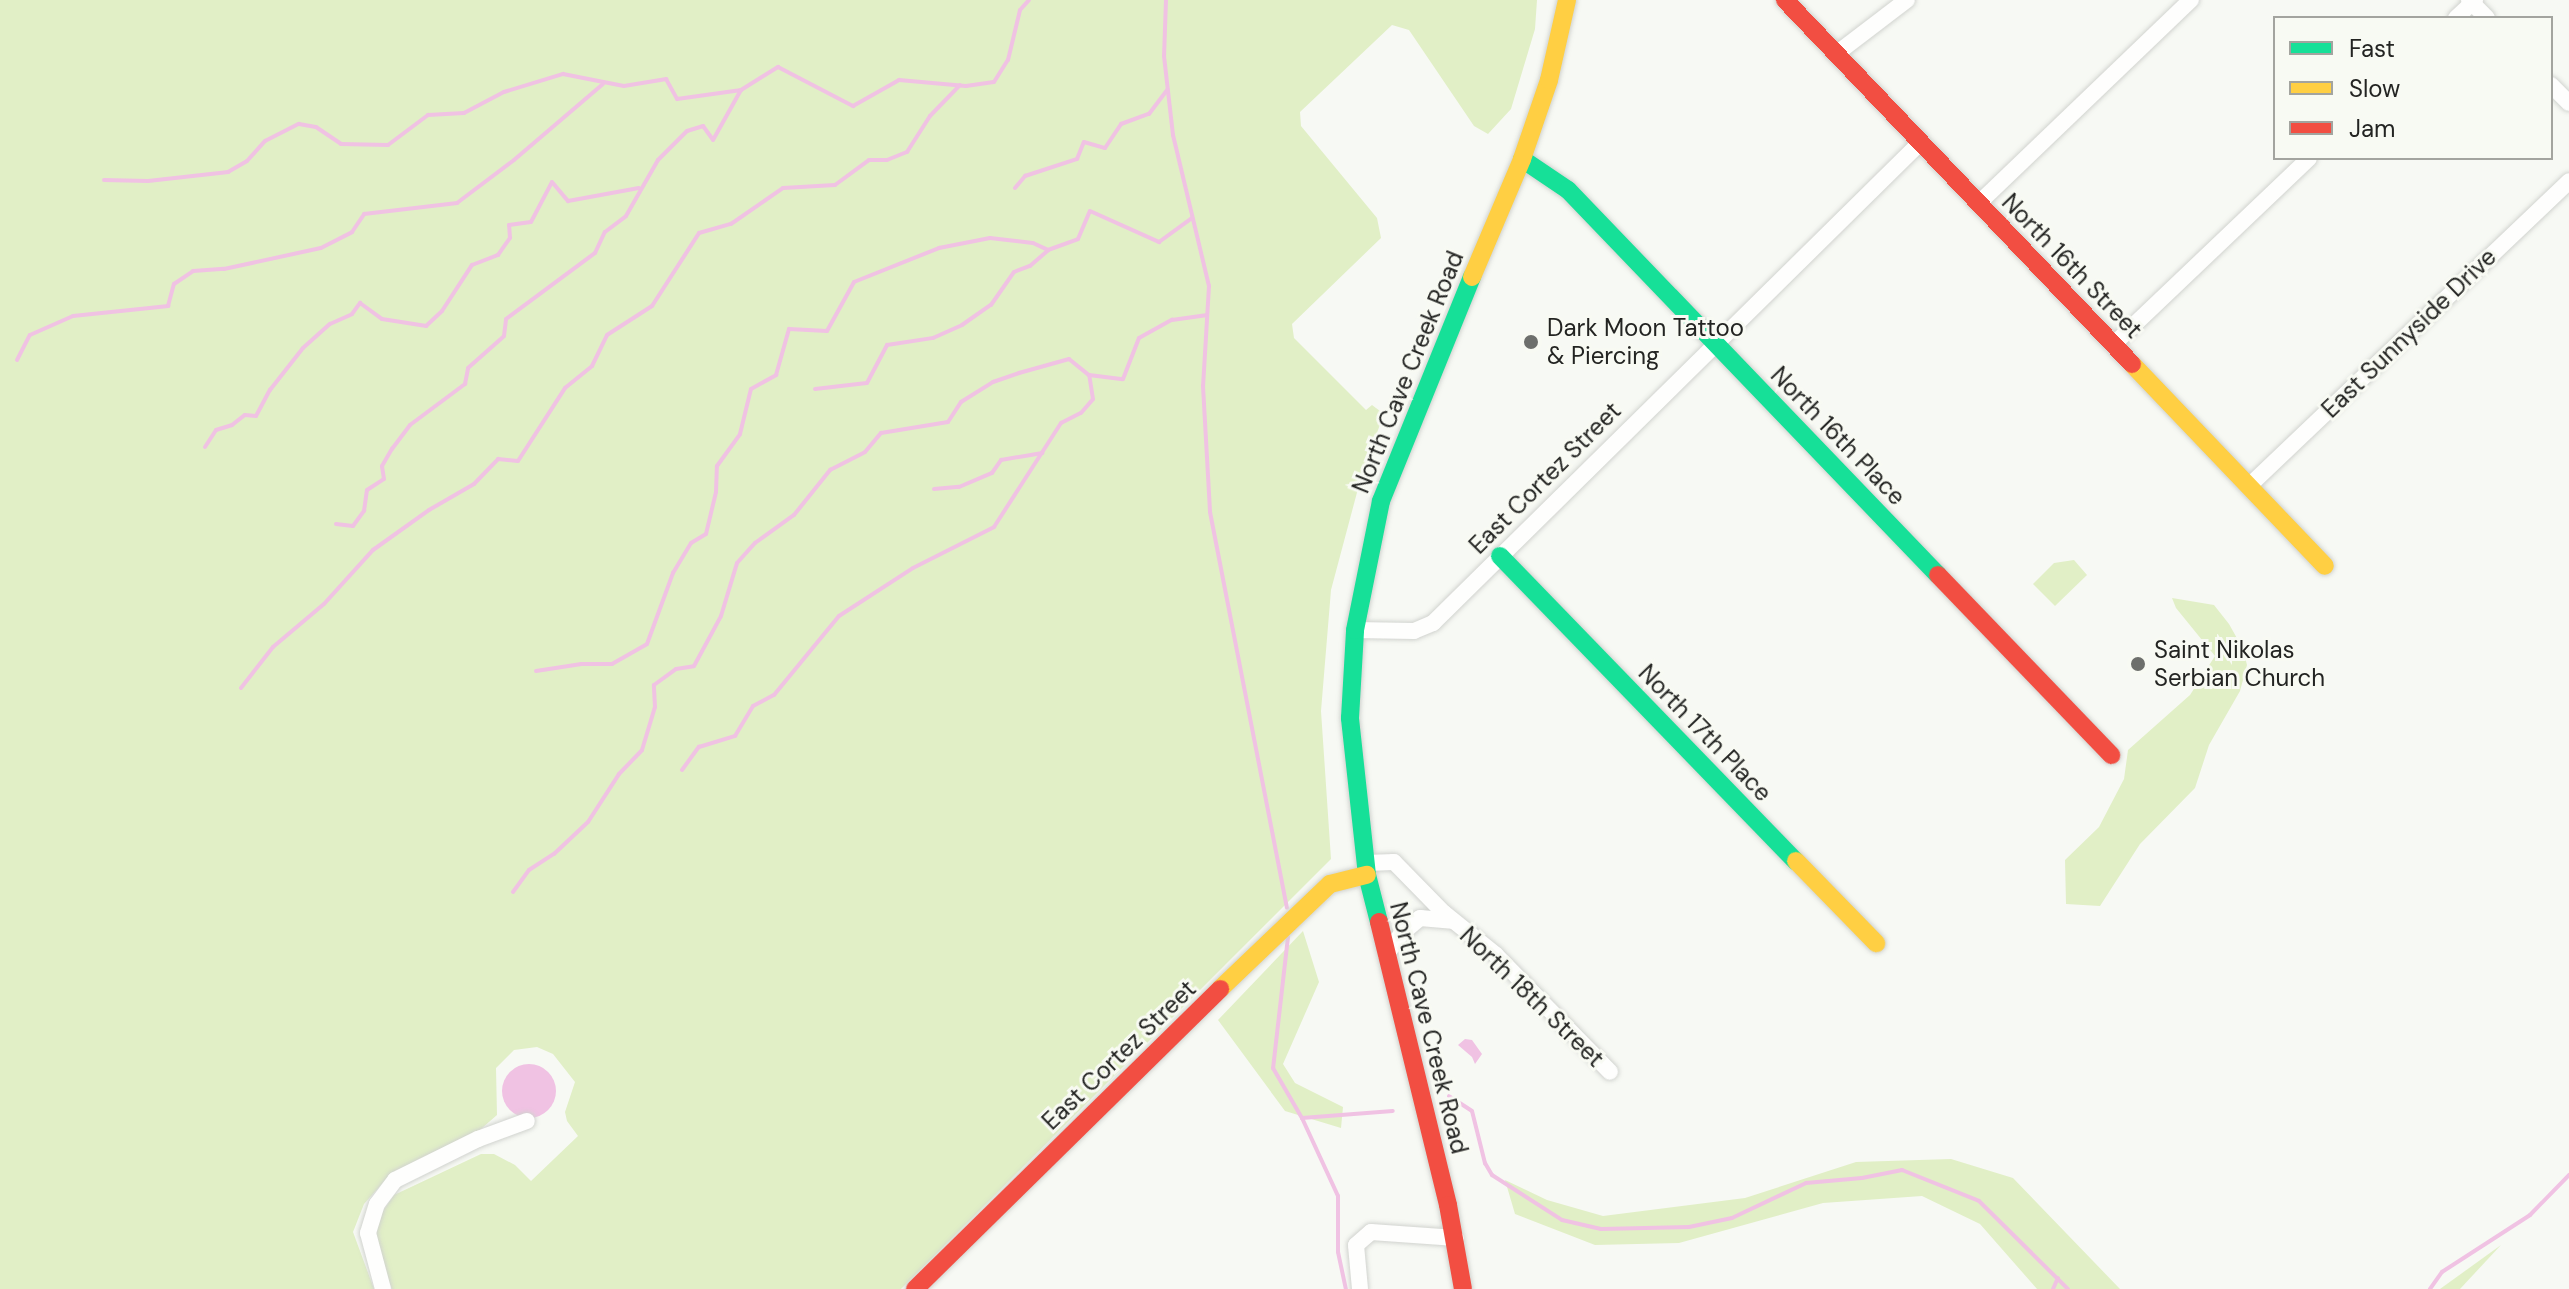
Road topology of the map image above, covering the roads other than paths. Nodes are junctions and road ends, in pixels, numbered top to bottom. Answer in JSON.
{"nodes":[{"id":1,"x":1567,"y":0,"type":"edge"},
{"id":2,"x":1785,"y":0,"type":"edge"},
{"id":3,"x":1907,"y":0,"type":"edge"},
{"id":4,"x":2191,"y":0,"type":"edge"},
{"id":5,"x":2472,"y":1,"type":"edge"},
{"id":6,"x":2458,"y":16,"type":"edge"},
{"id":7,"x":2485,"y":16,"type":"edge"},
{"id":8,"x":1836,"y":54,"type":"junction"},
{"id":9,"x":2553,"y":87,"type":"edge"},
{"id":10,"x":2569,"y":103,"type":"edge"},
{"id":11,"x":1920,"y":143,"type":"junction"},
{"id":12,"x":1522,"y":159,"type":"junction"},
{"id":13,"x":2307,"y":160,"type":"edge"},
{"id":14,"x":2569,"y":181,"type":"edge"},
{"id":15,"x":1978,"y":204,"type":"junction"},
{"id":16,"x":1716,"y":343,"type":"junction"},
{"id":17,"x":2114,"y":344,"type":"junction"},
{"id":18,"x":2249,"y":486,"type":"junction"},
{"id":19,"x":1500,"y":556,"type":"junction"},
{"id":20,"x":2325,"y":566,"type":"dead end"},
{"id":21,"x":1355,"y":630,"type":"junction"},
{"id":22,"x":2111,"y":755,"type":"dead end"},
{"id":23,"x":1366,"y":869,"type":"junction"},
{"id":24,"x":1454,"y":921,"type":"junction"},
{"id":25,"x":1876,"y":943,"type":"dead end"},
{"id":26,"x":1386,"y":955,"type":"junction"},
{"id":27,"x":1610,"y":1072,"type":"dead end"},
{"id":28,"x":527,"y":1121,"type":"dead end"},
{"id":29,"x":1456,"y":1238,"type":"junction"},
{"id":30,"x":383,"y":1289,"type":"edge"},
{"id":31,"x":915,"y":1289,"type":"edge"},
{"id":32,"x":1360,"y":1289,"type":"edge"},
{"id":33,"x":1463,"y":1289,"type":"edge"}],
"edges":[{"from":1,"to":12,"type":"street","name":"North Cave Creek Road"},
{"from":2,"to":8,"type":"street","name":"North 16th Street"},
{"from":3,"to":8,"type":"street"},
{"from":4,"to":15,"type":"street"},
{"from":5,"to":6,"type":"street"},
{"from":5,"to":7,"type":"street"},
{"from":8,"to":11,"type":"street","name":"North 16th Street"},
{"from":9,"to":10,"type":"street"},
{"from":11,"to":15,"type":"street","name":"North 16th Street"},
{"from":11,"to":16,"type":"street","name":"East Cortez Street"},
{"from":12,"to":16,"type":"street","name":"North 16th Place"},
{"from":12,"to":21,"type":"street","name":"North Cave Creek Road"},
{"from":13,"to":17,"type":"street"},
{"from":14,"to":18,"type":"street","name":"East Sunnyside Drive"},
{"from":15,"to":17,"type":"street","name":"North 16th Street"},
{"from":16,"to":19,"type":"street","name":"East Cortez Street"},
{"from":16,"to":22,"type":"street","name":"North 16th Place"},
{"from":17,"to":18,"type":"street","name":"North 16th Street"},
{"from":18,"to":20,"type":"street","name":"North 16th Street"},
{"from":19,"to":21,"type":"street","name":"East Cortez Street"},
{"from":19,"to":25,"type":"street","name":"North 17th Place"},
{"from":21,"to":23,"type":"street","name":"North Cave Creek Road"},
{"from":23,"to":24,"type":"street","name":"North 18th Street"},
{"from":23,"to":26,"type":"street","name":"North Cave Creek Road"},
{"from":23,"to":31,"type":"street","name":"East Cortez Street"},
{"from":24,"to":26,"type":"street","name":"North 18th Street"},
{"from":24,"to":27,"type":"street","name":"North 18th Street"},
{"from":26,"to":29,"type":"street","name":"North Cave Creek Road"},
{"from":28,"to":30,"type":"street"},
{"from":29,"to":32,"type":"street"},
{"from":29,"to":33,"type":"street","name":"North Cave Creek Road"}]}
